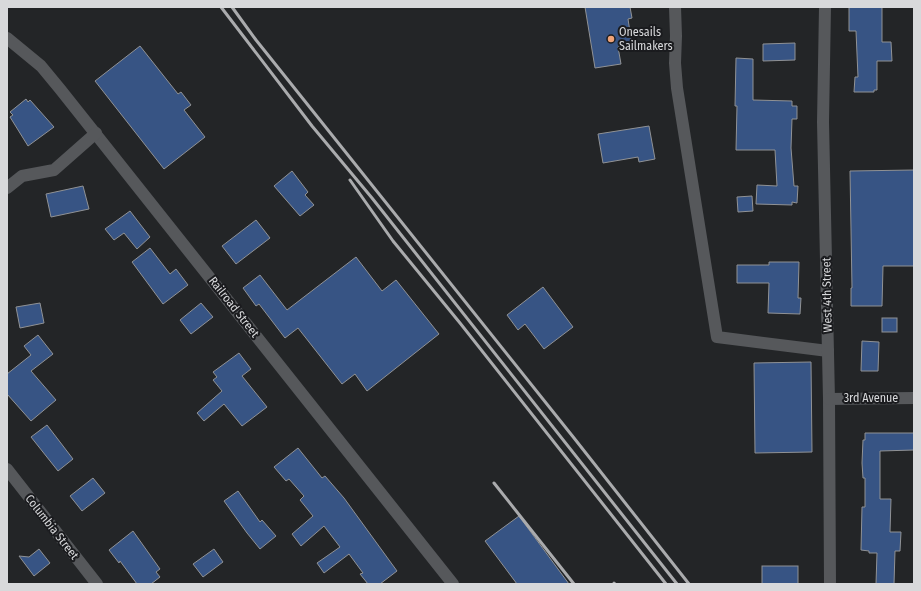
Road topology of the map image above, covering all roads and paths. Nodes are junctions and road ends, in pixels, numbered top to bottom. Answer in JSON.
{"nodes":[{"id":1,"x":675,"y":7,"type":"edge"},
{"id":2,"x":825,"y":7,"type":"edge"},
{"id":3,"x":7,"y":38,"type":"edge"},
{"id":4,"x":96,"y":133,"type":"junction"},
{"id":5,"x":7,"y":188,"type":"edge"},
{"id":6,"x":828,"y":351,"type":"junction"},
{"id":7,"x":914,"y":398,"type":"edge"},
{"id":8,"x":829,"y":399,"type":"junction"},
{"id":9,"x":7,"y":469,"type":"edge"},
{"id":10,"x":97,"y":584,"type":"edge"},
{"id":11,"x":452,"y":584,"type":"edge"},
{"id":12,"x":830,"y":584,"type":"edge"}],
"edges":[{"from":1,"to":6,"type":"street"},
{"from":2,"to":6,"type":"street","name":"West 4th Street"},
{"from":3,"to":4,"type":"street","name":"Railroad Street"},
{"from":4,"to":5,"type":"street"},
{"from":4,"to":11,"type":"street","name":"Railroad Street"},
{"from":6,"to":8,"type":"street","name":"West 4th Street"},
{"from":7,"to":8,"type":"street","name":"3rd Avenue"},
{"from":8,"to":12,"type":"street","name":"West 4th Street"},
{"from":9,"to":10,"type":"street","name":"Columbia Street"}]}
